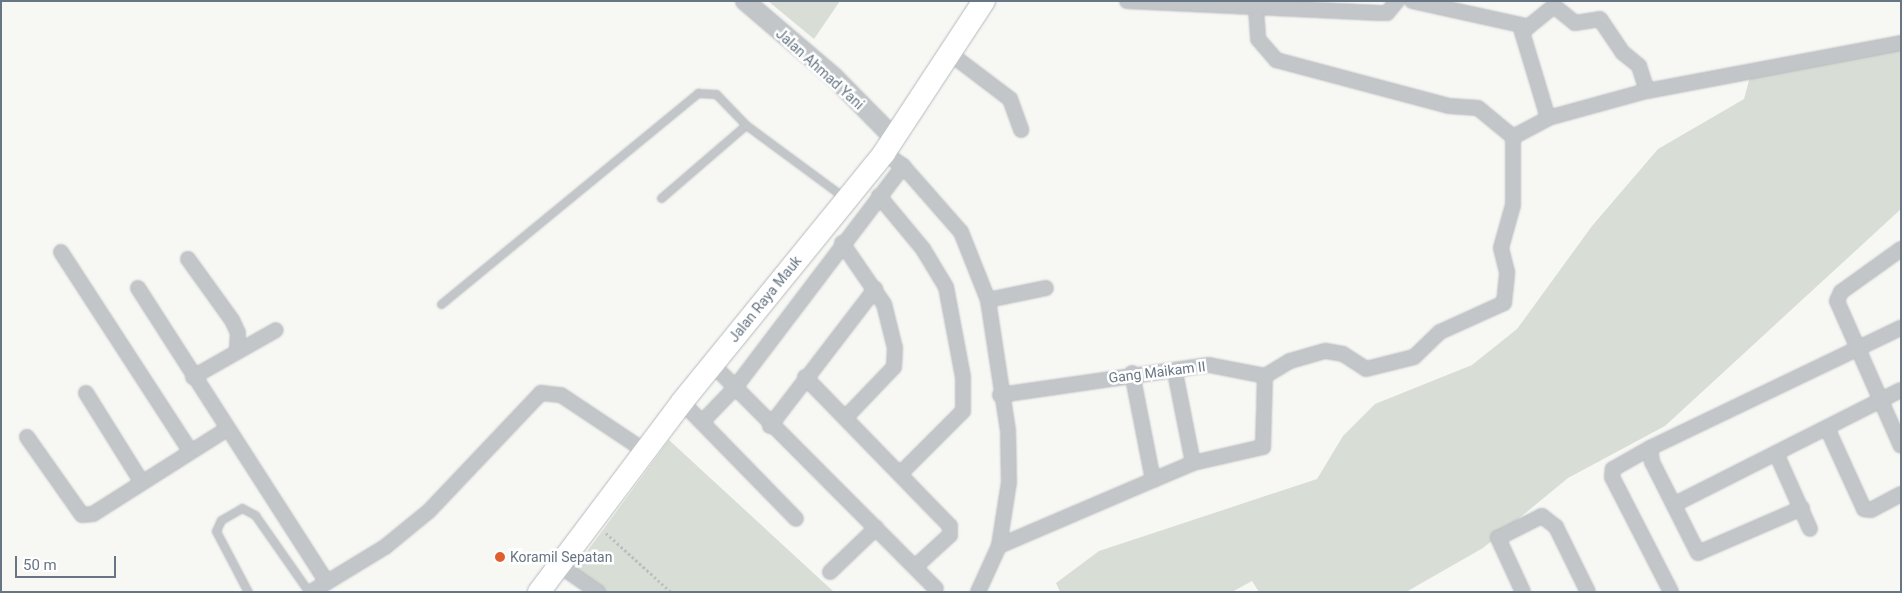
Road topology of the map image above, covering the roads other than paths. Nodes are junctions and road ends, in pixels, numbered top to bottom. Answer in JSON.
{"nodes":[{"id":1,"x":745,"y":1,"type":"edge"},
{"id":2,"x":984,"y":1,"type":"edge"},
{"id":3,"x":1127,"y":1,"type":"edge"},
{"id":4,"x":1397,"y":1,"type":"edge"},
{"id":5,"x":1412,"y":1,"type":"edge"},
{"id":6,"x":1256,"y":8,"type":"junction"},
{"id":7,"x":1526,"y":26,"type":"junction"},
{"id":8,"x":1901,"y":43,"type":"edge"},
{"id":9,"x":948,"y":52,"type":"junction"},
{"id":10,"x":1647,"y":91,"type":"junction"},
{"id":11,"x":1548,"y":118,"type":"junction"},
{"id":12,"x":746,"y":125,"type":"junction"},
{"id":13,"x":1021,"y":130,"type":"dead end"},
{"id":14,"x":1513,"y":137,"type":"junction"},
{"id":15,"x":889,"y":145,"type":"junction"},
{"id":16,"x":904,"y":166,"type":"junction"},
{"id":17,"x":879,"y":196,"type":"junction"},
{"id":18,"x":661,"y":198,"type":"dead end"},
{"id":19,"x":846,"y":199,"type":"junction"},
{"id":20,"x":842,"y":243,"type":"junction"},
{"id":21,"x":1901,"y":250,"type":"edge"},
{"id":22,"x":61,"y":252,"type":"dead end"},
{"id":23,"x":188,"y":259,"type":"dead end"},
{"id":24,"x":138,"y":288,"type":"dead end"},
{"id":25,"x":875,"y":288,"type":"junction"},
{"id":26,"x":1046,"y":288,"type":"dead end"},
{"id":27,"x":988,"y":300,"type":"junction"},
{"id":28,"x":441,"y":304,"type":"dead end"},
{"id":29,"x":1901,"y":328,"type":"edge"},
{"id":30,"x":276,"y":330,"type":"dead end"},
{"id":31,"x":237,"y":348,"type":"junction"},
{"id":32,"x":1857,"y":349,"type":"junction"},
{"id":33,"x":712,"y":364,"type":"junction"},
{"id":34,"x":1175,"y":372,"type":"junction"},
{"id":35,"x":1132,"y":373,"type":"junction"},
{"id":36,"x":1266,"y":376,"type":"junction"},
{"id":37,"x":192,"y":377,"type":"junction"},
{"id":38,"x":805,"y":377,"type":"junction"},
{"id":39,"x":734,"y":389,"type":"junction"},
{"id":40,"x":1901,"y":390,"type":"edge"},
{"id":41,"x":86,"y":392,"type":"dead end"},
{"id":42,"x":1000,"y":395,"type":"junction"},
{"id":43,"x":1879,"y":401,"type":"junction"},
{"id":44,"x":682,"y":402,"type":"junction"},
{"id":45,"x":846,"y":416,"type":"junction"},
{"id":46,"x":702,"y":422,"type":"junction"},
{"id":47,"x":770,"y":426,"type":"junction"},
{"id":48,"x":227,"y":429,"type":"junction"},
{"id":49,"x":1828,"y":430,"type":"junction"},
{"id":50,"x":27,"y":437,"type":"dead end"},
{"id":51,"x":1901,"y":446,"type":"edge"},
{"id":52,"x":1650,"y":448,"type":"junction"},
{"id":53,"x":189,"y":450,"type":"junction"},
{"id":54,"x":645,"y":451,"type":"junction"},
{"id":55,"x":1776,"y":453,"type":"junction"},
{"id":56,"x":1193,"y":463,"type":"junction"},
{"id":57,"x":901,"y":473,"type":"junction"},
{"id":58,"x":1153,"y":480,"type":"junction"},
{"id":59,"x":142,"y":481,"type":"junction"},
{"id":60,"x":1901,"y":494,"type":"edge"},
{"id":61,"x":1675,"y":504,"type":"junction"},
{"id":62,"x":1802,"y":508,"type":"junction"},
{"id":63,"x":796,"y":519,"type":"dead end"},
{"id":64,"x":876,"y":528,"type":"junction"},
{"id":65,"x":1810,"y":529,"type":"dead end"},
{"id":66,"x":999,"y":546,"type":"junction"},
{"id":67,"x":560,"y":566,"type":"junction"},
{"id":68,"x":916,"y":566,"type":"junction"},
{"id":69,"x":830,"y":572,"type":"dead end"},
{"id":70,"x":326,"y":581,"type":"junction"},
{"id":71,"x":936,"y":589,"type":"dead end"},
{"id":72,"x":248,"y":592,"type":"edge"},
{"id":73,"x":310,"y":592,"type":"edge"},
{"id":74,"x":539,"y":592,"type":"edge"},
{"id":75,"x":598,"y":592,"type":"edge"},
{"id":76,"x":978,"y":592,"type":"edge"},
{"id":77,"x":1523,"y":592,"type":"edge"},
{"id":78,"x":1588,"y":592,"type":"edge"},
{"id":79,"x":1671,"y":592,"type":"edge"}],
"edges":[{"from":1,"to":15,"type":"street","name":"Jalan Ahmad Yani"},
{"from":2,"to":9,"type":"main road","name":"Jalan Raya Mauk"},
{"from":3,"to":6,"type":"street"},
{"from":4,"to":6,"type":"street"},
{"from":5,"to":7,"type":"street"},
{"from":6,"to":14,"type":"street"},
{"from":7,"to":10,"type":"street"},
{"from":7,"to":11,"type":"street"},
{"from":8,"to":10,"type":"street"},
{"from":9,"to":13,"type":"street"},
{"from":9,"to":15,"type":"main road","name":"Jalan Raya Mauk"},
{"from":10,"to":11,"type":"street"},
{"from":11,"to":14,"type":"street"},
{"from":12,"to":18,"type":"lane"},
{"from":12,"to":19,"type":"lane"},
{"from":12,"to":28,"type":"lane"},
{"from":14,"to":36,"type":"street"},
{"from":15,"to":16,"type":"street"},
{"from":15,"to":19,"type":"main road","name":"Jalan Raya Mauk"},
{"from":16,"to":17,"type":"street"},
{"from":16,"to":27,"type":"street"},
{"from":17,"to":20,"type":"street"},
{"from":17,"to":57,"type":"street"},
{"from":19,"to":33,"type":"main road","name":"Jalan Raya Mauk"},
{"from":20,"to":25,"type":"street"},
{"from":20,"to":39,"type":"street"},
{"from":21,"to":32,"type":"street"},
{"from":22,"to":53,"type":"street"},
{"from":23,"to":31,"type":"street"},
{"from":24,"to":37,"type":"street"},
{"from":25,"to":38,"type":"street"},
{"from":25,"to":45,"type":"street"},
{"from":26,"to":27,"type":"street"},
{"from":27,"to":42,"type":"street"},
{"from":29,"to":32,"type":"street"},
{"from":30,"to":31,"type":"street"},
{"from":31,"to":37,"type":"street"},
{"from":32,"to":43,"type":"street"},
{"from":32,"to":52,"type":"street"},
{"from":33,"to":39,"type":"street"},
{"from":33,"to":44,"type":"main road","name":"Jalan Raya Mauk"},
{"from":34,"to":35,"type":"street","name":"Gang Maikam II"},
{"from":34,"to":36,"type":"street","name":"Gang Maikam II"},
{"from":34,"to":56,"type":"street"},
{"from":35,"to":42,"type":"street","name":"Gang Maikam II"},
{"from":35,"to":58,"type":"street"},
{"from":36,"to":56,"type":"street"},
{"from":37,"to":48,"type":"street"},
{"from":38,"to":45,"type":"street"},
{"from":38,"to":47,"type":"street"},
{"from":39,"to":46,"type":"street"},
{"from":39,"to":47,"type":"street"},
{"from":40,"to":43,"type":"street"},
{"from":41,"to":59,"type":"street"},
{"from":42,"to":66,"type":"street"},
{"from":43,"to":49,"type":"street"},
{"from":43,"to":51,"type":"street"},
{"from":44,"to":46,"type":"street"},
{"from":44,"to":54,"type":"main road","name":"Jalan Raya Mauk"},
{"from":45,"to":57,"type":"street"},
{"from":46,"to":63,"type":"street"},
{"from":47,"to":64,"type":"street"},
{"from":48,"to":53,"type":"street"},
{"from":48,"to":70,"type":"street"},
{"from":49,"to":55,"type":"street"},
{"from":49,"to":60,"type":"street"},
{"from":50,"to":59,"type":"street"},
{"from":52,"to":61,"type":"street"},
{"from":52,"to":79,"type":"street"},
{"from":53,"to":59,"type":"street"},
{"from":54,"to":67,"type":"main road","name":"Jalan Raya Mauk"},
{"from":54,"to":70,"type":"street"},
{"from":55,"to":61,"type":"street"},
{"from":55,"to":62,"type":"street"},
{"from":56,"to":58,"type":"street"},
{"from":57,"to":68,"type":"street"},
{"from":58,"to":66,"type":"street"},
{"from":61,"to":62,"type":"street"},
{"from":62,"to":65,"type":"street"},
{"from":64,"to":68,"type":"street"},
{"from":64,"to":69,"type":"street"},
{"from":66,"to":76,"type":"street"},
{"from":67,"to":74,"type":"main road","name":"Jalan Raya Mauk"},
{"from":67,"to":75,"type":"street"},
{"from":68,"to":71,"type":"street"},
{"from":70,"to":73,"type":"street"},
{"from":72,"to":73,"type":"lane"},
{"from":77,"to":78,"type":"street"}]}
